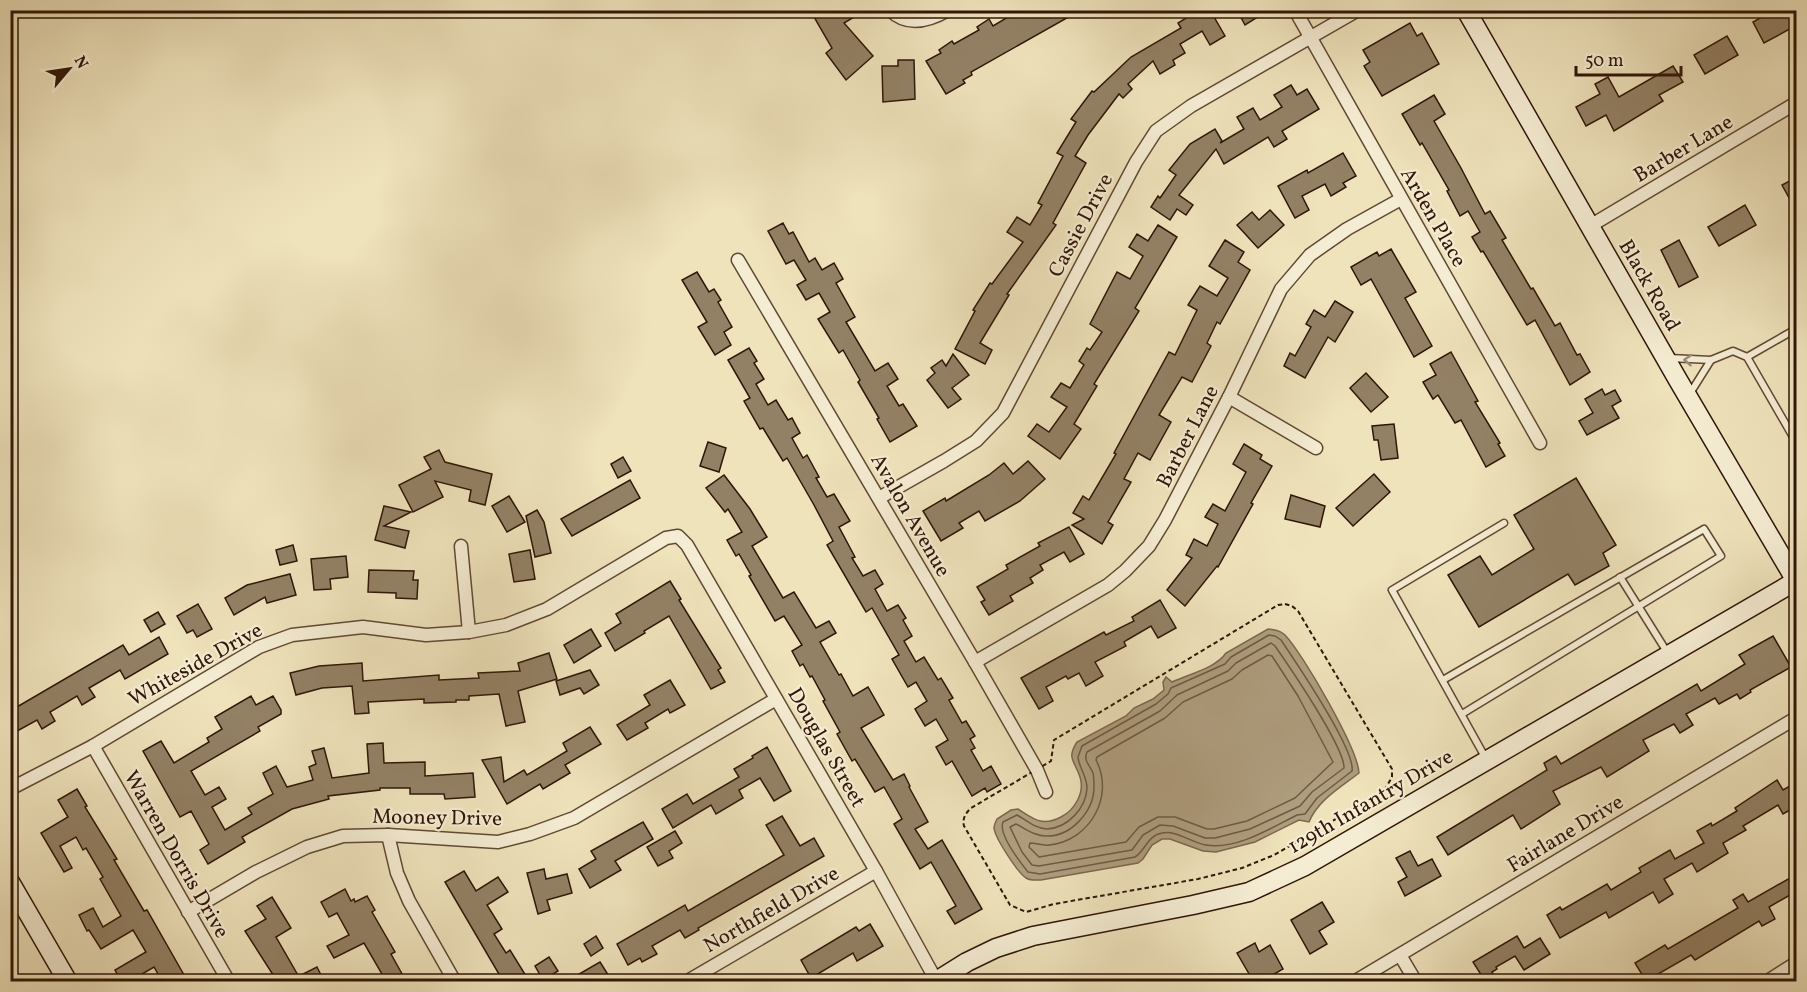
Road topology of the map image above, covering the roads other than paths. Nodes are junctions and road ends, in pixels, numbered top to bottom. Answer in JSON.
{"nodes":[{"id":1,"x":890,"y":10,"type":"edge"},
{"id":2,"x":948,"y":10,"type":"edge"},
{"id":3,"x":1295,"y":10,"type":"edge"},
{"id":4,"x":1358,"y":10,"type":"edge"},
{"id":5,"x":1466,"y":10,"type":"edge"},
{"id":6,"x":1310,"y":37,"type":"junction"},
{"id":7,"x":1797,"y":103,"type":"edge"},
{"id":8,"x":1401,"y":200,"type":"junction"},
{"id":9,"x":1590,"y":226,"type":"junction"},
{"id":10,"x":738,"y":260,"type":"dead end"},
{"id":11,"x":1797,"y":329,"type":"edge"},
{"id":12,"x":1747,"y":357,"type":"junction"},
{"id":13,"x":1666,"y":358,"type":"junction"},
{"id":14,"x":1711,"y":360,"type":"junction"},
{"id":15,"x":1688,"y":396,"type":"junction"},
{"id":16,"x":1229,"y":397,"type":"junction"},
{"id":17,"x":1797,"y":442,"type":"edge"},
{"id":18,"x":1540,"y":443,"type":"dead end"},
{"id":19,"x":1316,"y":448,"type":"dead end"},
{"id":20,"x":879,"y":498,"type":"junction"},
{"id":21,"x":1504,"y":523,"type":"dead end"},
{"id":22,"x":678,"y":536,"type":"joint"},
{"id":23,"x":461,"y":546,"type":"dead end"},
{"id":24,"x":1620,"y":577,"type":"junction"},
{"id":25,"x":1797,"y":581,"type":"edge"},
{"id":26,"x":1639,"y":606,"type":"junction"},
{"id":27,"x":469,"y":632,"type":"junction"},
{"id":28,"x":1669,"y":655,"type":"junction"},
{"id":29,"x":975,"y":662,"type":"junction"},
{"id":30,"x":1443,"y":680,"type":"junction"},
{"id":31,"x":776,"y":699,"type":"junction"},
{"id":32,"x":1461,"y":714,"type":"junction"},
{"id":33,"x":1797,"y":718,"type":"edge"},
{"id":34,"x":93,"y":746,"type":"junction"},
{"id":35,"x":1487,"y":760,"type":"junction"},
{"id":36,"x":10,"y":789,"type":"edge"},
{"id":37,"x":1046,"y":792,"type":"dead end"},
{"id":38,"x":388,"y":835,"type":"junction"},
{"id":39,"x":876,"y":871,"type":"junction"},
{"id":40,"x":10,"y":882,"type":"edge"},
{"id":41,"x":188,"y":912,"type":"junction"},
{"id":42,"x":1400,"y":955,"type":"junction"},
{"id":43,"x":1797,"y":963,"type":"edge"},
{"id":44,"x":68,"y":981,"type":"edge"},
{"id":45,"x":229,"y":981,"type":"edge"},
{"id":46,"x":455,"y":981,"type":"edge"},
{"id":47,"x":686,"y":981,"type":"edge"},
{"id":48,"x":936,"y":981,"type":"edge"},
{"id":49,"x":1354,"y":981,"type":"edge"},
{"id":50,"x":1416,"y":981,"type":"edge"},
{"id":51,"x":1766,"y":981,"type":"edge"}],
"edges":[{"from":1,"to":2,"type":"street"},
{"from":3,"to":6,"type":"street","name":"Arden Place"},
{"from":4,"to":6,"type":"street","name":"Cassie Drive"},
{"from":5,"to":9,"type":"street","name":"Black Road"},
{"from":6,"to":8,"type":"street","name":"Arden Place"},
{"from":6,"to":20,"type":"street","name":"Cassie Drive"},
{"from":7,"to":9,"type":"street","name":"Barber Lane"},
{"from":8,"to":16,"type":"street","name":"Barber Lane"},
{"from":8,"to":18,"type":"street","name":"Arden Place"},
{"from":9,"to":13,"type":"street","name":"Black Road"},
{"from":10,"to":20,"type":"street","name":"Avalon Avenue"},
{"from":11,"to":12,"type":"lane"},
{"from":12,"to":14,"type":"lane"},
{"from":12,"to":17,"type":"lane"},
{"from":14,"to":13,"type":"lane","one_way":true},
{"from":13,"to":15,"type":"street","name":"Black Road"},
{"from":14,"to":15,"type":"lane"},
{"from":15,"to":25,"type":"street","name":"Black Road"},
{"from":16,"to":19,"type":"street"},
{"from":16,"to":29,"type":"street","name":"Barber Lane"},
{"from":20,"to":29,"type":"street","name":"Avalon Avenue"},
{"from":21,"to":30,"type":"lane"},
{"from":22,"to":27,"type":"street","name":"Whiteside Drive"},
{"from":22,"to":31,"type":"street","name":"Douglas Street"},
{"from":23,"to":27,"type":"street"},
{"from":24,"to":26,"type":"lane"},
{"from":24,"to":26,"type":"lane"},
{"from":24,"to":30,"type":"lane"},
{"from":25,"to":28,"type":"street","name":"129th Infantry Drive"},
{"from":26,"to":28,"type":"lane"},
{"from":26,"to":32,"type":"lane"},
{"from":27,"to":34,"type":"street","name":"Whiteside Drive"},
{"from":28,"to":35,"type":"street","name":"129th Infantry Drive"},
{"from":29,"to":37,"type":"street","name":"Avalon Avenue"},
{"from":30,"to":32,"type":"lane"},
{"from":31,"to":38,"type":"street","name":"Mooney Drive"},
{"from":31,"to":39,"type":"street","name":"Douglas Street"},
{"from":32,"to":35,"type":"lane"},
{"from":33,"to":42,"type":"street","name":"Fairlane Drive"},
{"from":34,"to":36,"type":"street","name":"Whiteside Drive"},
{"from":34,"to":41,"type":"street","name":"Warren Dorris Drive"},
{"from":35,"to":48,"type":"street","name":"129th Infantry Drive"},
{"from":38,"to":41,"type":"street","name":"Mooney Drive"},
{"from":38,"to":46,"type":"street"},
{"from":39,"to":47,"type":"street","name":"Northfield Drive"},
{"from":39,"to":48,"type":"street","name":"Douglas Street"},
{"from":40,"to":44,"type":"street"},
{"from":41,"to":45,"type":"street","name":"Warren Dorris Drive"},
{"from":42,"to":49,"type":"street","name":"Fairlane Drive"},
{"from":42,"to":50,"type":"street"},
{"from":43,"to":51,"type":"street"}]}
